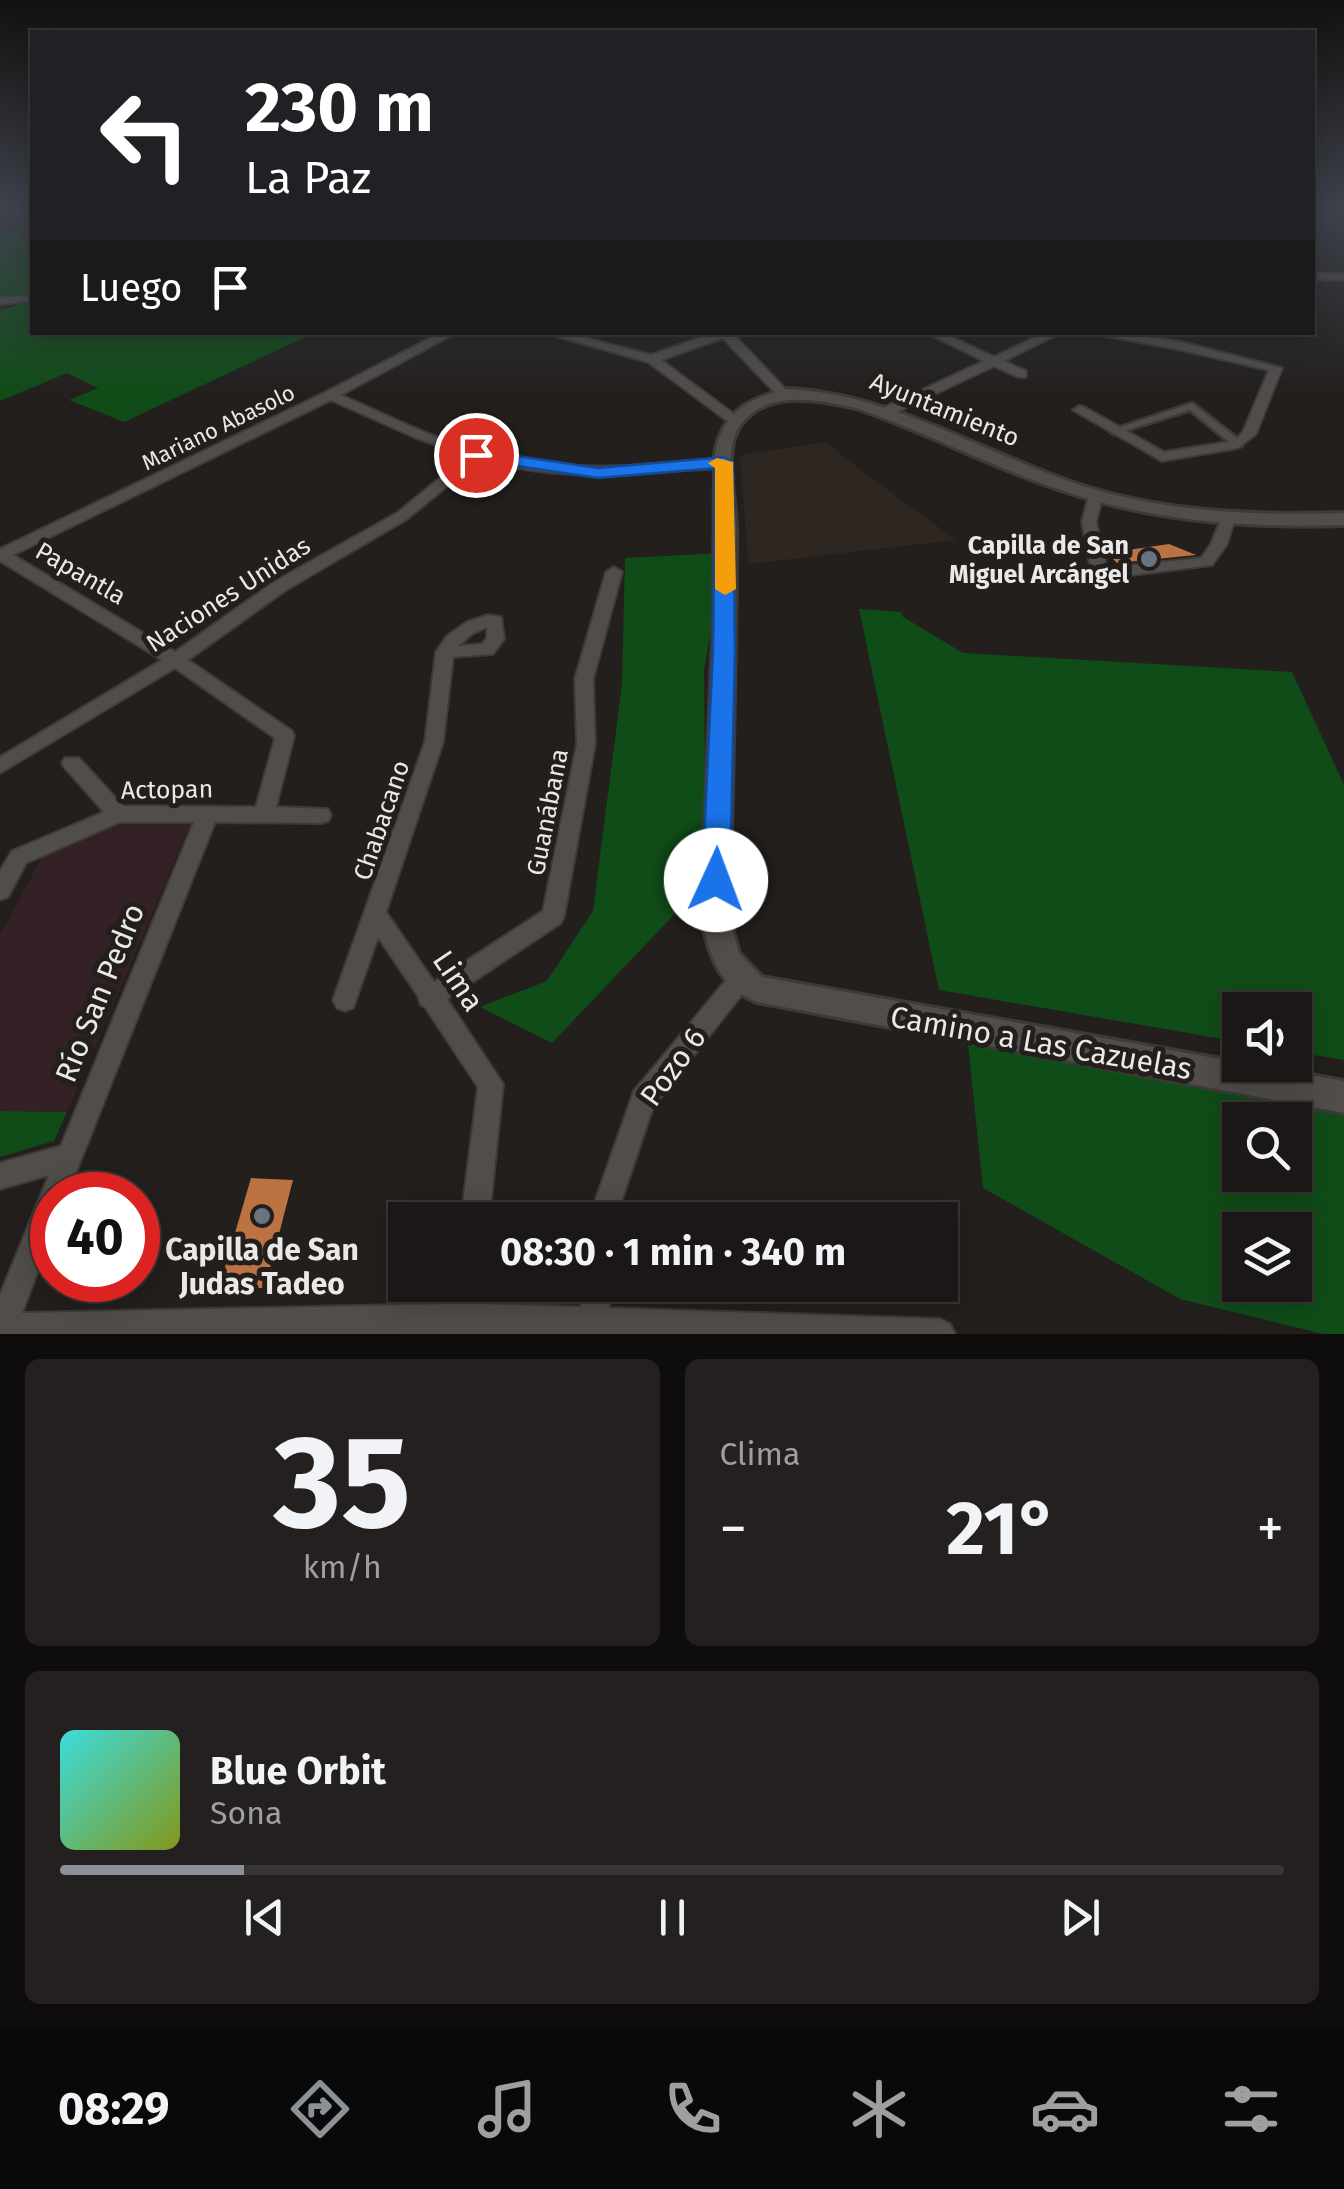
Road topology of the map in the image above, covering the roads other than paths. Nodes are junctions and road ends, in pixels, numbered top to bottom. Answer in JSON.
{"nodes":[{"id":1,"x":1315,"y":276,"type":"edge"},
{"id":2,"x":1344,"y":277,"type":"edge"},
{"id":3,"x":30,"y":298,"type":"edge"},
{"id":4,"x":0,"y":301,"type":"edge"},
{"id":5,"x":446,"y":335,"type":"edge"},
{"id":6,"x":559,"y":335,"type":"edge"},
{"id":7,"x":721,"y":335,"type":"edge"},
{"id":8,"x":729,"y":335,"type":"edge"},
{"id":9,"x":937,"y":335,"type":"edge"},
{"id":10,"x":1050,"y":335,"type":"edge"},
{"id":11,"x":1105,"y":335,"type":"edge"},
{"id":12,"x":652,"y":359,"type":"junction"},
{"id":13,"x":996,"y":360,"type":"junction"},
{"id":14,"x":1022,"y":374,"type":"dead end"},
{"id":15,"x":331,"y":395,"type":"junction"},
{"id":16,"x":785,"y":395,"type":"junction"},
{"id":17,"x":1192,"y":406,"type":"joint"},
{"id":18,"x":1078,"y":410,"type":"dead end"},
{"id":19,"x":888,"y":411,"type":"junction"},
{"id":20,"x":734,"y":420,"type":"junction"},
{"id":21,"x":1114,"y":431,"type":"junction"},
{"id":22,"x":1238,"y":444,"type":"junction"},
{"id":23,"x":476,"y":455,"type":"junction"},
{"id":24,"x":724,"y":462,"type":"junction"},
{"id":25,"x":1096,"y":495,"type":"junction"},
{"id":26,"x":1228,"y":518,"type":"junction"},
{"id":27,"x":1344,"y":520,"type":"edge"},
{"id":28,"x":0,"y":555,"type":"edge"},
{"id":29,"x":614,"y":572,"type":"dead end"},
{"id":30,"x":444,"y":652,"type":"dead end"},
{"id":31,"x":176,"y":660,"type":"junction"},
{"id":32,"x":72,"y":763,"type":"dead end"},
{"id":33,"x":0,"y":766,"type":"edge"},
{"id":34,"x":118,"y":814,"type":"junction"},
{"id":35,"x":321,"y":814,"type":"dead end"},
{"id":36,"x":207,"y":816,"type":"junction"},
{"id":37,"x":264,"y":816,"type":"junction"},
{"id":38,"x":0,"y":890,"type":"edge"},
{"id":39,"x":375,"y":914,"type":"junction"},
{"id":40,"x":740,"y":981,"type":"junction"},
{"id":41,"x":429,"y":998,"type":"junction"},
{"id":42,"x":345,"y":1000,"type":"dead end"},
{"id":43,"x":1344,"y":1097,"type":"edge"},
{"id":44,"x":70,"y":1156,"type":"junction"},
{"id":45,"x":63,"y":1172,"type":"edge"},
{"id":46,"x":0,"y":1176,"type":"edge"},
{"id":47,"x":477,"y":1202,"type":"edge"},
{"id":48,"x":608,"y":1202,"type":"edge"},
{"id":49,"x":30,"y":1254,"type":"edge"},
{"id":50,"x":595,"y":1302,"type":"edge"},
{"id":51,"x":463,"y":1326,"type":"edge"},
{"id":52,"x":240,"y":1328,"type":"edge"},
{"id":53,"x":593,"y":1328,"type":"edge"},
{"id":54,"x":0,"y":1329,"type":"edge"},
{"id":55,"x":940,"y":1334,"type":"edge"}],
"edges":[{"from":1,"to":2,"type":"street"},
{"from":3,"to":4,"type":"street"},
{"from":5,"to":15,"type":"street","name":"Mariano Abasolo"},
{"from":6,"to":12,"type":"street"},
{"from":7,"to":12,"type":"street"},
{"from":8,"to":16,"type":"street"},
{"from":9,"to":13,"type":"street"},
{"from":10,"to":13,"type":"street"},
{"from":11,"to":22,"type":"street"},
{"from":12,"to":20,"type":"street"},
{"from":13,"to":14,"type":"street"},
{"from":13,"to":19,"type":"street"},
{"from":15,"to":23,"type":"street"},
{"from":15,"to":28,"type":"street","name":"Mariano Abasolo"},
{"from":16,"to":19,"type":"street","name":"Ayuntamiento"},
{"from":16,"to":20,"type":"street","name":"Ayuntamiento"},
{"from":17,"to":21,"type":"street"},
{"from":17,"to":22,"type":"street"},
{"from":18,"to":21,"type":"street"},
{"from":19,"to":25,"type":"street","name":"Ayuntamiento"},
{"from":20,"to":24,"type":"street"},
{"from":21,"to":22,"type":"street"},
{"from":23,"to":24,"type":"street"},
{"from":23,"to":31,"type":"street","name":"Naciones Unidas"},
{"from":24,"to":40,"type":"street"},
{"from":25,"to":26,"type":"street","name":"Ayuntamiento"},
{"from":25,"to":26,"type":"street"},
{"from":26,"to":27,"type":"street","name":"Ayuntamiento"},
{"from":28,"to":31,"type":"street","name":"Papantla"},
{"from":29,"to":41,"type":"street","name":"Guanábana"},
{"from":30,"to":39,"type":"street","name":"Chabacano"},
{"from":31,"to":33,"type":"street","name":"Naciones Unidas"},
{"from":31,"to":37,"type":"street","name":"Papantla"},
{"from":32,"to":34,"type":"street"},
{"from":34,"to":36,"type":"street","name":"Actopan"},
{"from":34,"to":38,"type":"street","name":"Actopan"},
{"from":35,"to":37,"type":"street","name":"Actopan"},
{"from":36,"to":37,"type":"street","name":"Actopan"},
{"from":36,"to":44,"type":"street","name":"Río San Pedro"},
{"from":39,"to":41,"type":"street","name":"Lima"},
{"from":39,"to":42,"type":"street","name":"Chabacano"},
{"from":40,"to":43,"type":"street","name":"Camino a Las Cazuelas"},
{"from":40,"to":48,"type":"street","name":"Pozo 6"},
{"from":41,"to":47,"type":"street","name":"Lima"},
{"from":44,"to":45,"type":"street","name":"Río San Pedro"},
{"from":44,"to":46,"type":"street"},
{"from":49,"to":54,"type":"street","name":"Río San Pedro"},
{"from":50,"to":53,"type":"street"},
{"from":51,"to":52,"type":"street"},
{"from":51,"to":53,"type":"street"},
{"from":52,"to":54,"type":"street"},
{"from":53,"to":55,"type":"street"}]}
